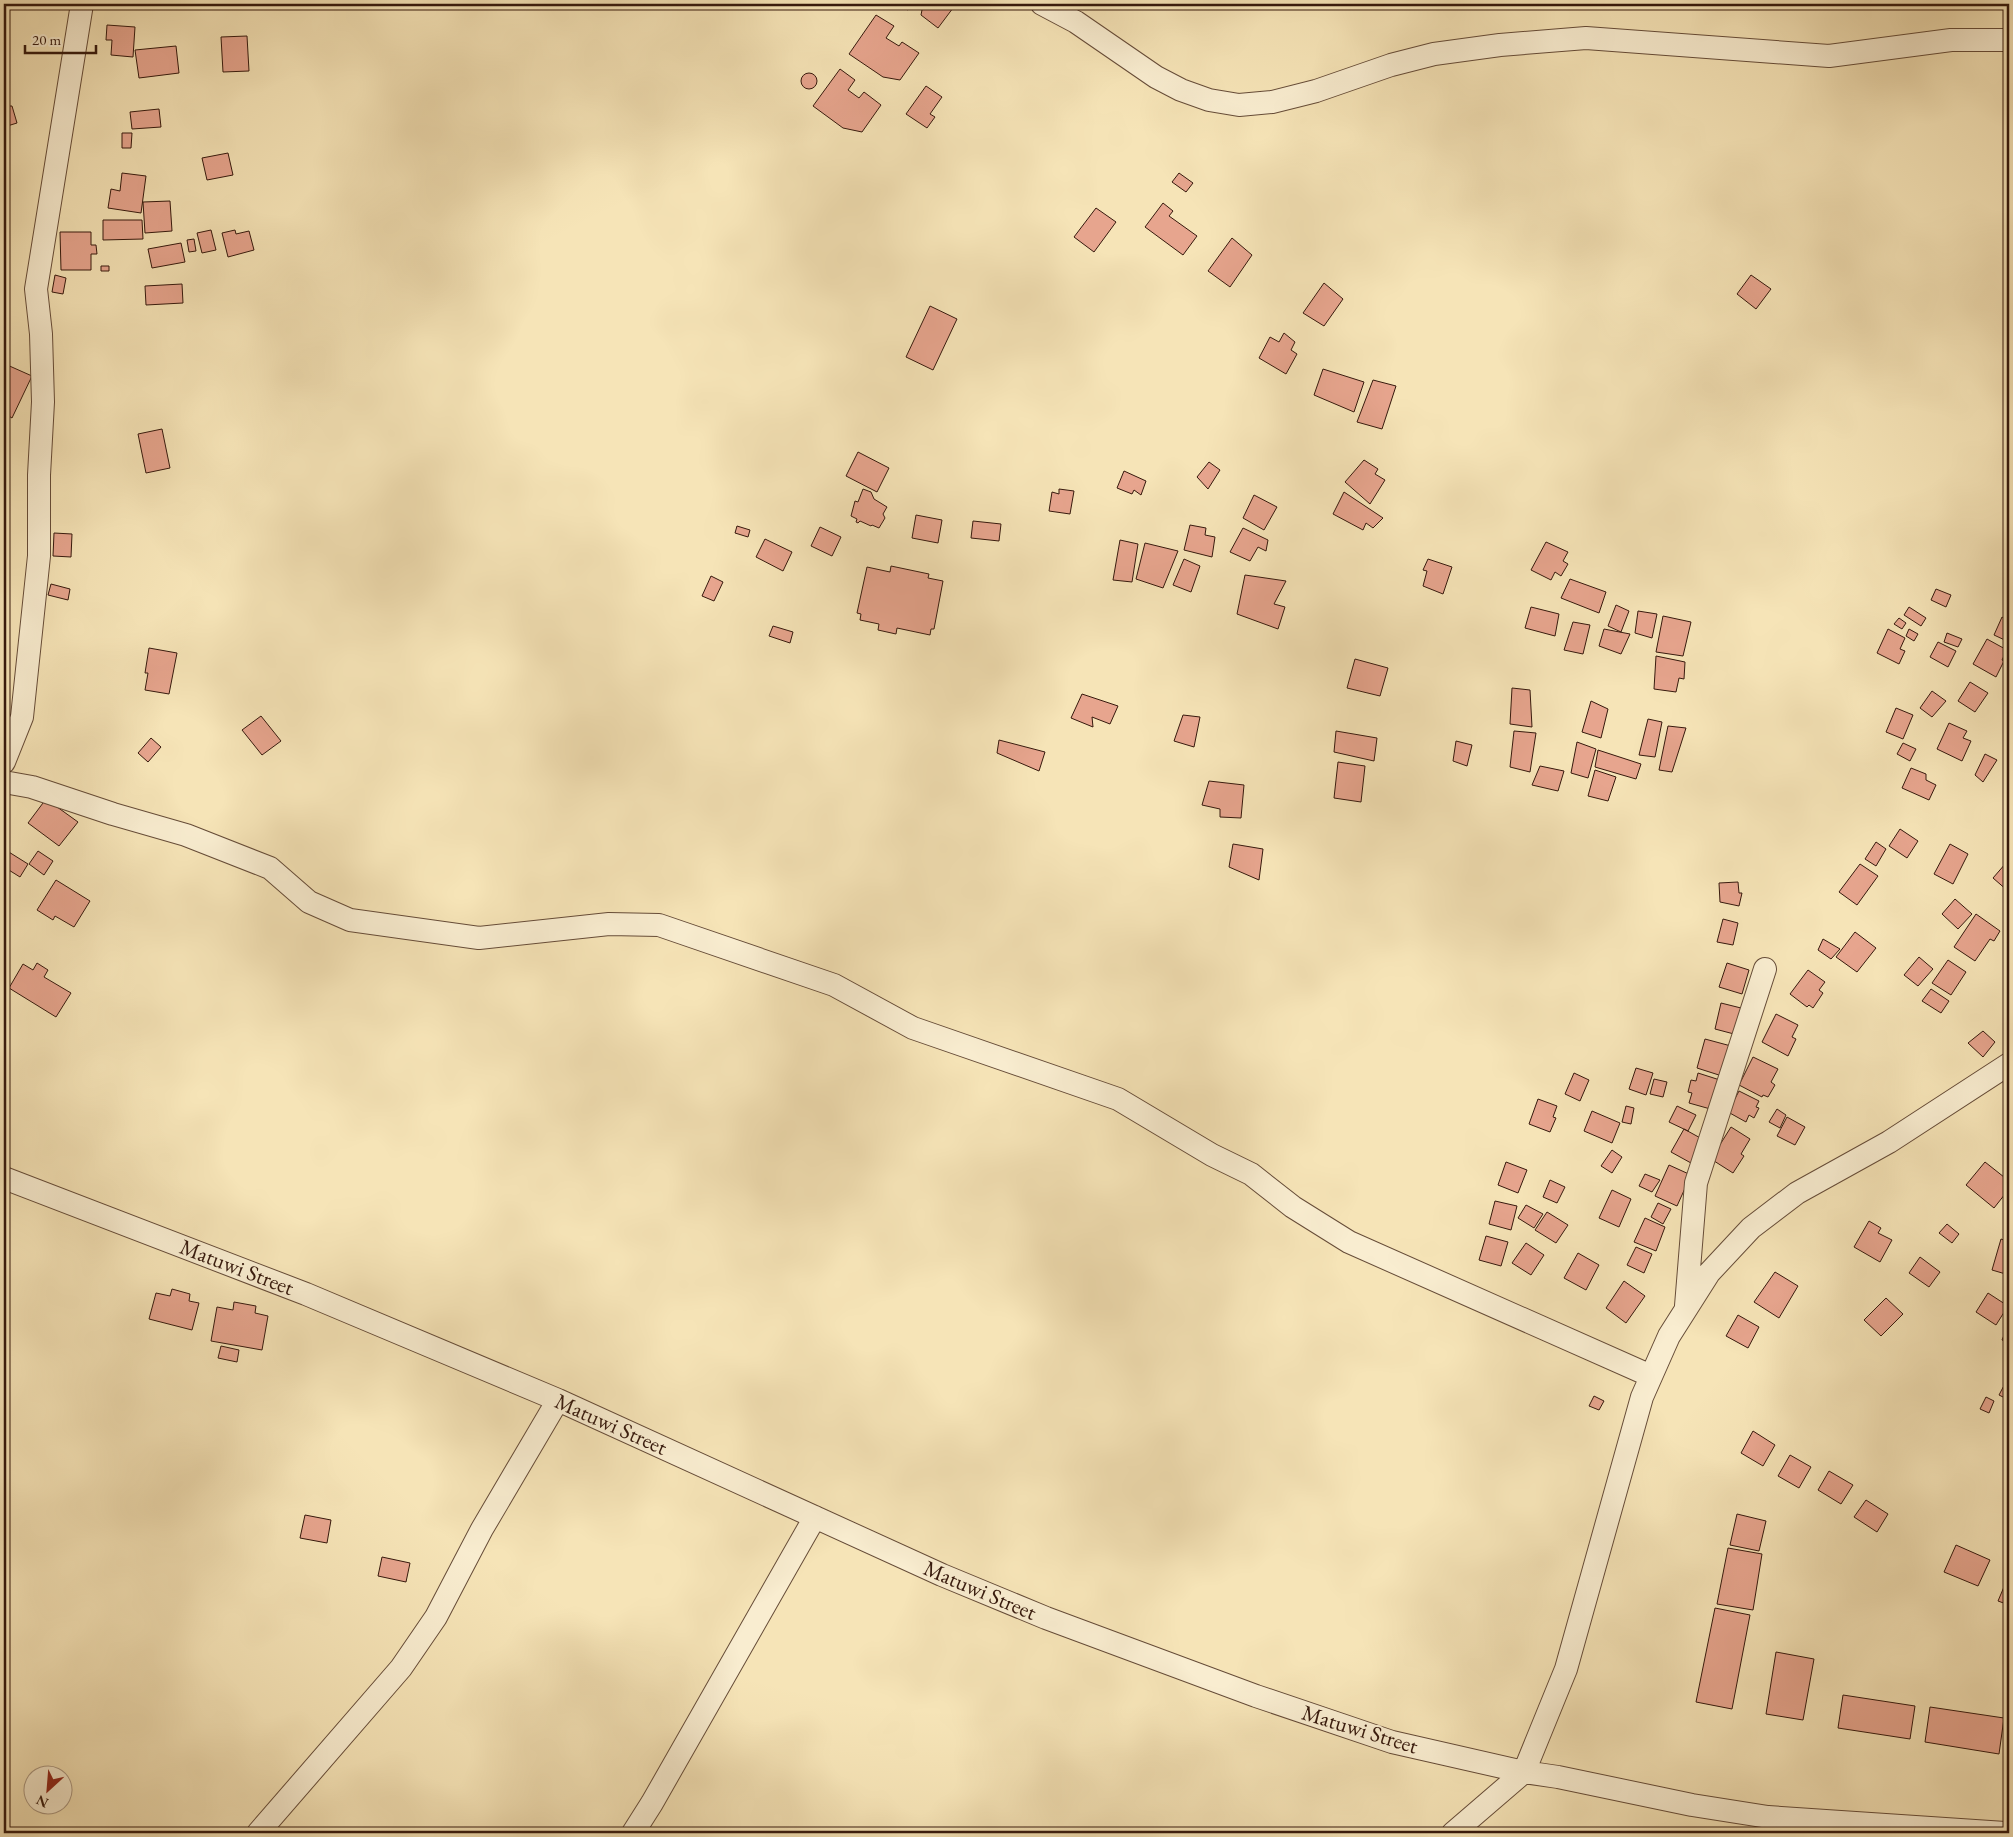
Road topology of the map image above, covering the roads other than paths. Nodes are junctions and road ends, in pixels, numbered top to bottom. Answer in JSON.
{"nodes":[{"id":1,"x":82,"y":4,"type":"edge"},
{"id":2,"x":1042,"y":4,"type":"edge"},
{"id":3,"x":2009,"y":40,"type":"edge"},
{"id":4,"x":4,"y":762,"type":"edge"},
{"id":5,"x":4,"y":782,"type":"edge"},
{"id":6,"x":1765,"y":969,"type":"dead end"},
{"id":7,"x":2009,"y":1064,"type":"edge"},
{"id":8,"x":4,"y":1178,"type":"edge"},
{"id":9,"x":1686,"y":1309,"type":"junction"},
{"id":10,"x":1651,"y":1376,"type":"junction"},
{"id":11,"x":558,"y":1400,"type":"junction"},
{"id":12,"x":815,"y":1517,"type":"junction"},
{"id":13,"x":1524,"y":1772,"type":"junction"},
{"id":14,"x":258,"y":1833,"type":"edge"},
{"id":15,"x":633,"y":1833,"type":"edge"},
{"id":16,"x":1453,"y":1833,"type":"edge"},
{"id":17,"x":2005,"y":1833,"type":"edge"}],
"edges":[{"from":1,"to":4,"type":"street"},
{"from":2,"to":3,"type":"street"},
{"from":5,"to":10,"type":"street"},
{"from":6,"to":9,"type":"street"},
{"from":7,"to":9,"type":"street"},
{"from":8,"to":11,"type":"street","name":"Matuwi Street"},
{"from":9,"to":10,"type":"street"},
{"from":10,"to":13,"type":"street"},
{"from":11,"to":12,"type":"street","name":"Matuwi Street"},
{"from":11,"to":14,"type":"street"},
{"from":12,"to":13,"type":"street","name":"Matuwi Street"},
{"from":12,"to":15,"type":"street"},
{"from":13,"to":16,"type":"street"},
{"from":13,"to":17,"type":"street","name":"Matuwi Street"}]}
